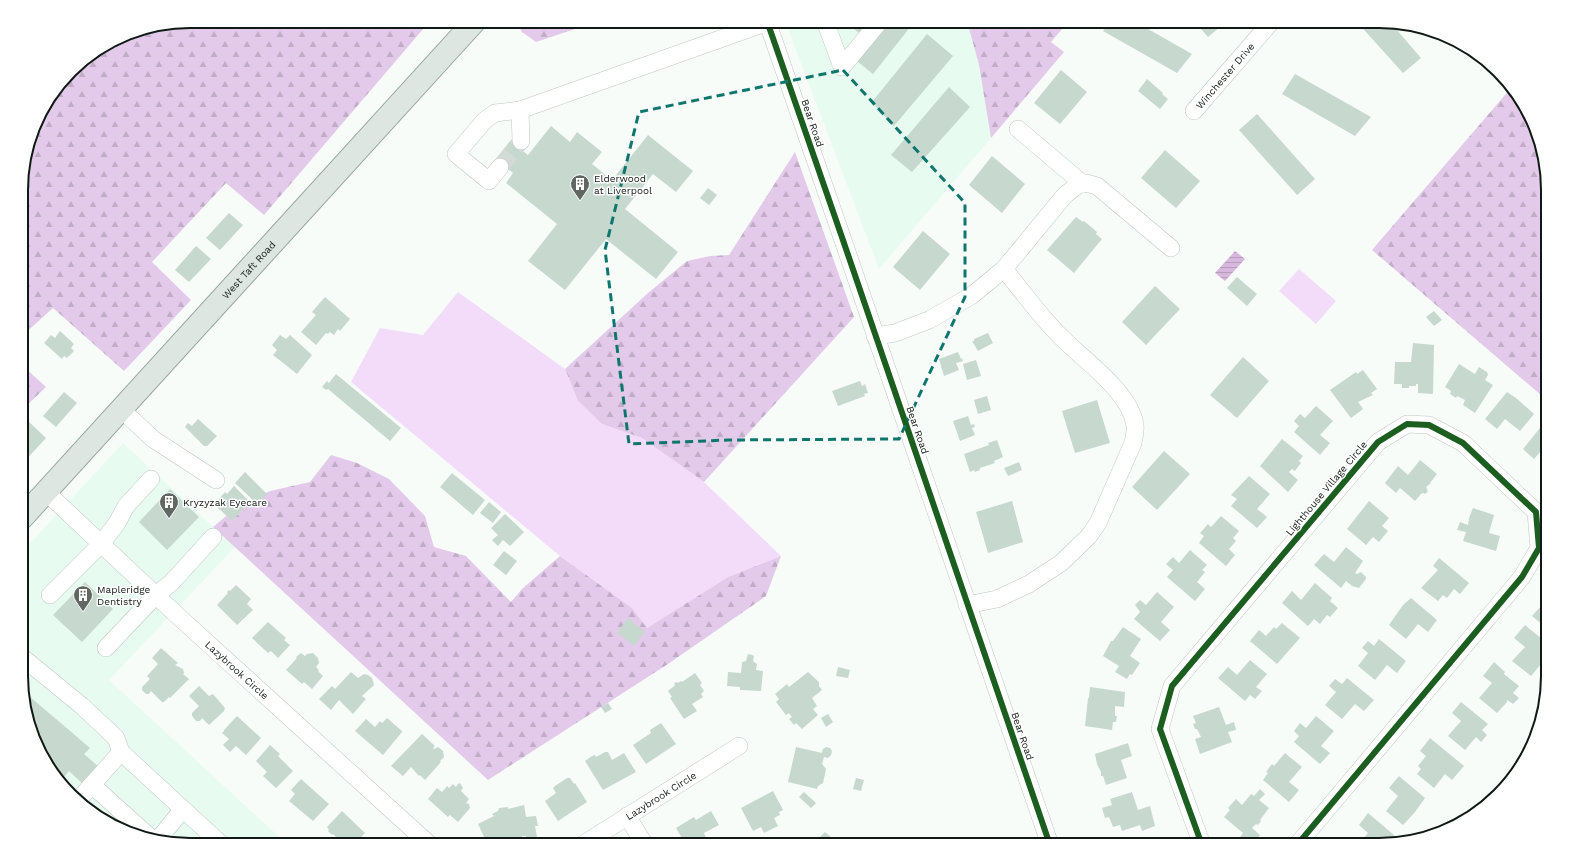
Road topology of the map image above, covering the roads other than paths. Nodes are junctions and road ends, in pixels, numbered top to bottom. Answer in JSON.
{"nodes":[{"id":1,"x":468,"y":28,"type":"edge"},
{"id":2,"x":749,"y":28,"type":"edge"},
{"id":3,"x":771,"y":28,"type":"edge"},
{"id":4,"x":828,"y":28,"type":"edge"},
{"id":5,"x":874,"y":28,"type":"edge"},
{"id":6,"x":1266,"y":28,"type":"edge"},
{"id":7,"x":520,"y":110,"type":"junction"},
{"id":8,"x":1194,"y":111,"type":"dead end"},
{"id":9,"x":1018,"y":129,"type":"dead end"},
{"id":10,"x":521,"y":141,"type":"tunnel mouth"},
{"id":11,"x":500,"y":167,"type":"tunnel mouth"},
{"id":12,"x":1083,"y":184,"type":"junction"},
{"id":13,"x":1171,"y":248,"type":"dead end"},
{"id":14,"x":1004,"y":269,"type":"junction"},
{"id":15,"x":875,"y":336,"type":"junction"},
{"id":16,"x":121,"y":409,"type":"junction"},
{"id":17,"x":151,"y":478,"type":"dead end"},
{"id":18,"x":216,"y":480,"type":"dead end"},
{"id":19,"x":46,"y":492,"type":"junction"},
{"id":20,"x":28,"y":512,"type":"edge"},
{"id":21,"x":213,"y":537,"type":"dead end"},
{"id":22,"x":101,"y":544,"type":"junction"},
{"id":23,"x":50,"y":595,"type":"dead end"},
{"id":24,"x":156,"y":595,"type":"junction"},
{"id":25,"x":967,"y":605,"type":"junction"},
{"id":26,"x":106,"y":648,"type":"dead end"},
{"id":27,"x":28,"y":661,"type":"edge"},
{"id":28,"x":739,"y":746,"type":"dead end"},
{"id":29,"x":121,"y":752,"type":"junction"},
{"id":30,"x":92,"y":784,"type":"junction"},
{"id":31,"x":81,"y":796,"type":"edge"},
{"id":32,"x":183,"y":809,"type":"junction"},
{"id":33,"x":627,"y":816,"type":"junction"},
{"id":34,"x":144,"y":831,"type":"edge"},
{"id":35,"x":161,"y":835,"type":"edge"},
{"id":36,"x":214,"y":838,"type":"edge"},
{"id":37,"x":422,"y":838,"type":"edge"},
{"id":38,"x":593,"y":838,"type":"edge"},
{"id":39,"x":641,"y":838,"type":"edge"},
{"id":40,"x":1046,"y":838,"type":"edge"},
{"id":41,"x":1199,"y":838,"type":"edge"},
{"id":42,"x":1303,"y":838,"type":"edge"}],
"edges":[{"from":1,"to":16,"type":"main road","name":"West Taft Road"},
{"from":2,"to":7,"type":"street"},
{"from":3,"to":15,"type":"street","name":"Bear Road"},
{"from":4,"to":5,"type":"street"},
{"from":6,"to":8,"type":"street","name":"Winchester Drive"},
{"from":7,"to":10,"type":"street"},
{"from":7,"to":11,"type":"street"},
{"from":9,"to":12,"type":"street"},
{"from":12,"to":13,"type":"street"},
{"from":12,"to":14,"type":"street"},
{"from":14,"to":15,"type":"street"},
{"from":14,"to":25,"type":"street"},
{"from":15,"to":25,"type":"street","name":"Bear Road"},
{"from":16,"to":18,"type":"street"},
{"from":16,"to":19,"type":"main road","name":"West Taft Road"},
{"from":17,"to":22,"type":"street"},
{"from":19,"to":20,"type":"main road","name":"West Taft Road"},
{"from":19,"to":22,"type":"street","name":"Lazybrook Circle"},
{"from":21,"to":24,"type":"street"},
{"from":22,"to":23,"type":"street"},
{"from":22,"to":24,"type":"street","name":"Lazybrook Circle"},
{"from":24,"to":26,"type":"street"},
{"from":24,"to":37,"type":"street","name":"Lazybrook Circle"},
{"from":25,"to":40,"type":"street","name":"Bear Road"},
{"from":27,"to":29,"type":"street"},
{"from":28,"to":33,"type":"street","name":"Lazybrook Circle"},
{"from":29,"to":30,"type":"street"},
{"from":29,"to":32,"type":"street"},
{"from":30,"to":31,"type":"street"},
{"from":30,"to":34,"type":"street"},
{"from":32,"to":35,"type":"street"},
{"from":32,"to":36,"type":"street"},
{"from":33,"to":38,"type":"street","name":"Lazybrook Circle"},
{"from":33,"to":39,"type":"street"},
{"from":41,"to":42,"type":"street","name":"Lighthouse Village Circle"}]}
